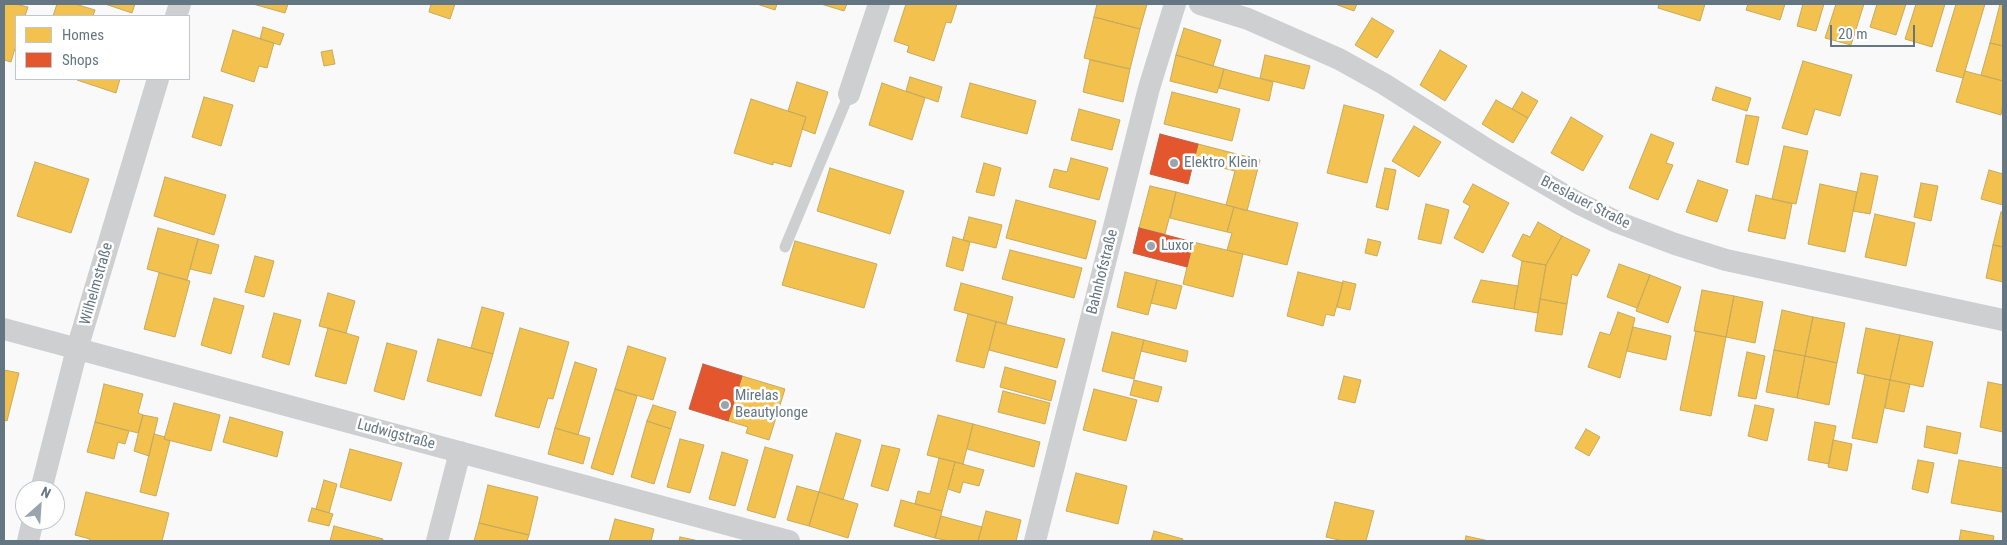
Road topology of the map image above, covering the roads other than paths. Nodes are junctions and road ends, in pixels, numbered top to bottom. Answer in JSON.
{"nodes":[{"id":1,"x":879,"y":4,"type":"edge"},
{"id":2,"x":1175,"y":4,"type":"edge"},
{"id":3,"x":1200,"y":4,"type":"edge"},
{"id":4,"x":158,"y":80,"type":"edge"},
{"id":5,"x":849,"y":94,"type":"joint"},
{"id":6,"x":786,"y":247,"type":"dead end"},
{"id":7,"x":2003,"y":320,"type":"edge"},
{"id":8,"x":4,"y":329,"type":"edge"},
{"id":9,"x":78,"y":349,"type":"junction"},
{"id":10,"x":460,"y":452,"type":"junction"},
{"id":11,"x":44,"y":480,"type":"edge"},
{"id":12,"x":437,"y":541,"type":"edge"},
{"id":13,"x":789,"y":541,"type":"edge"},
{"id":14,"x":1035,"y":541,"type":"edge"}],
"edges":[{"from":1,"to":5,"type":"street"},
{"from":2,"to":14,"type":"street","name":"Bahnhofstraße"},
{"from":3,"to":7,"type":"street","name":"Breslauer Straße"},
{"from":4,"to":9,"type":"street","name":"Wilhelmstraße"},
{"from":5,"to":6,"type":"lane"},
{"from":8,"to":9,"type":"street","name":"Ludwigstraße"},
{"from":9,"to":10,"type":"street","name":"Ludwigstraße"},
{"from":9,"to":11,"type":"street","name":"Wilhelmstraße"},
{"from":10,"to":12,"type":"street"},
{"from":10,"to":13,"type":"street","name":"Ludwigstraße"}]}
